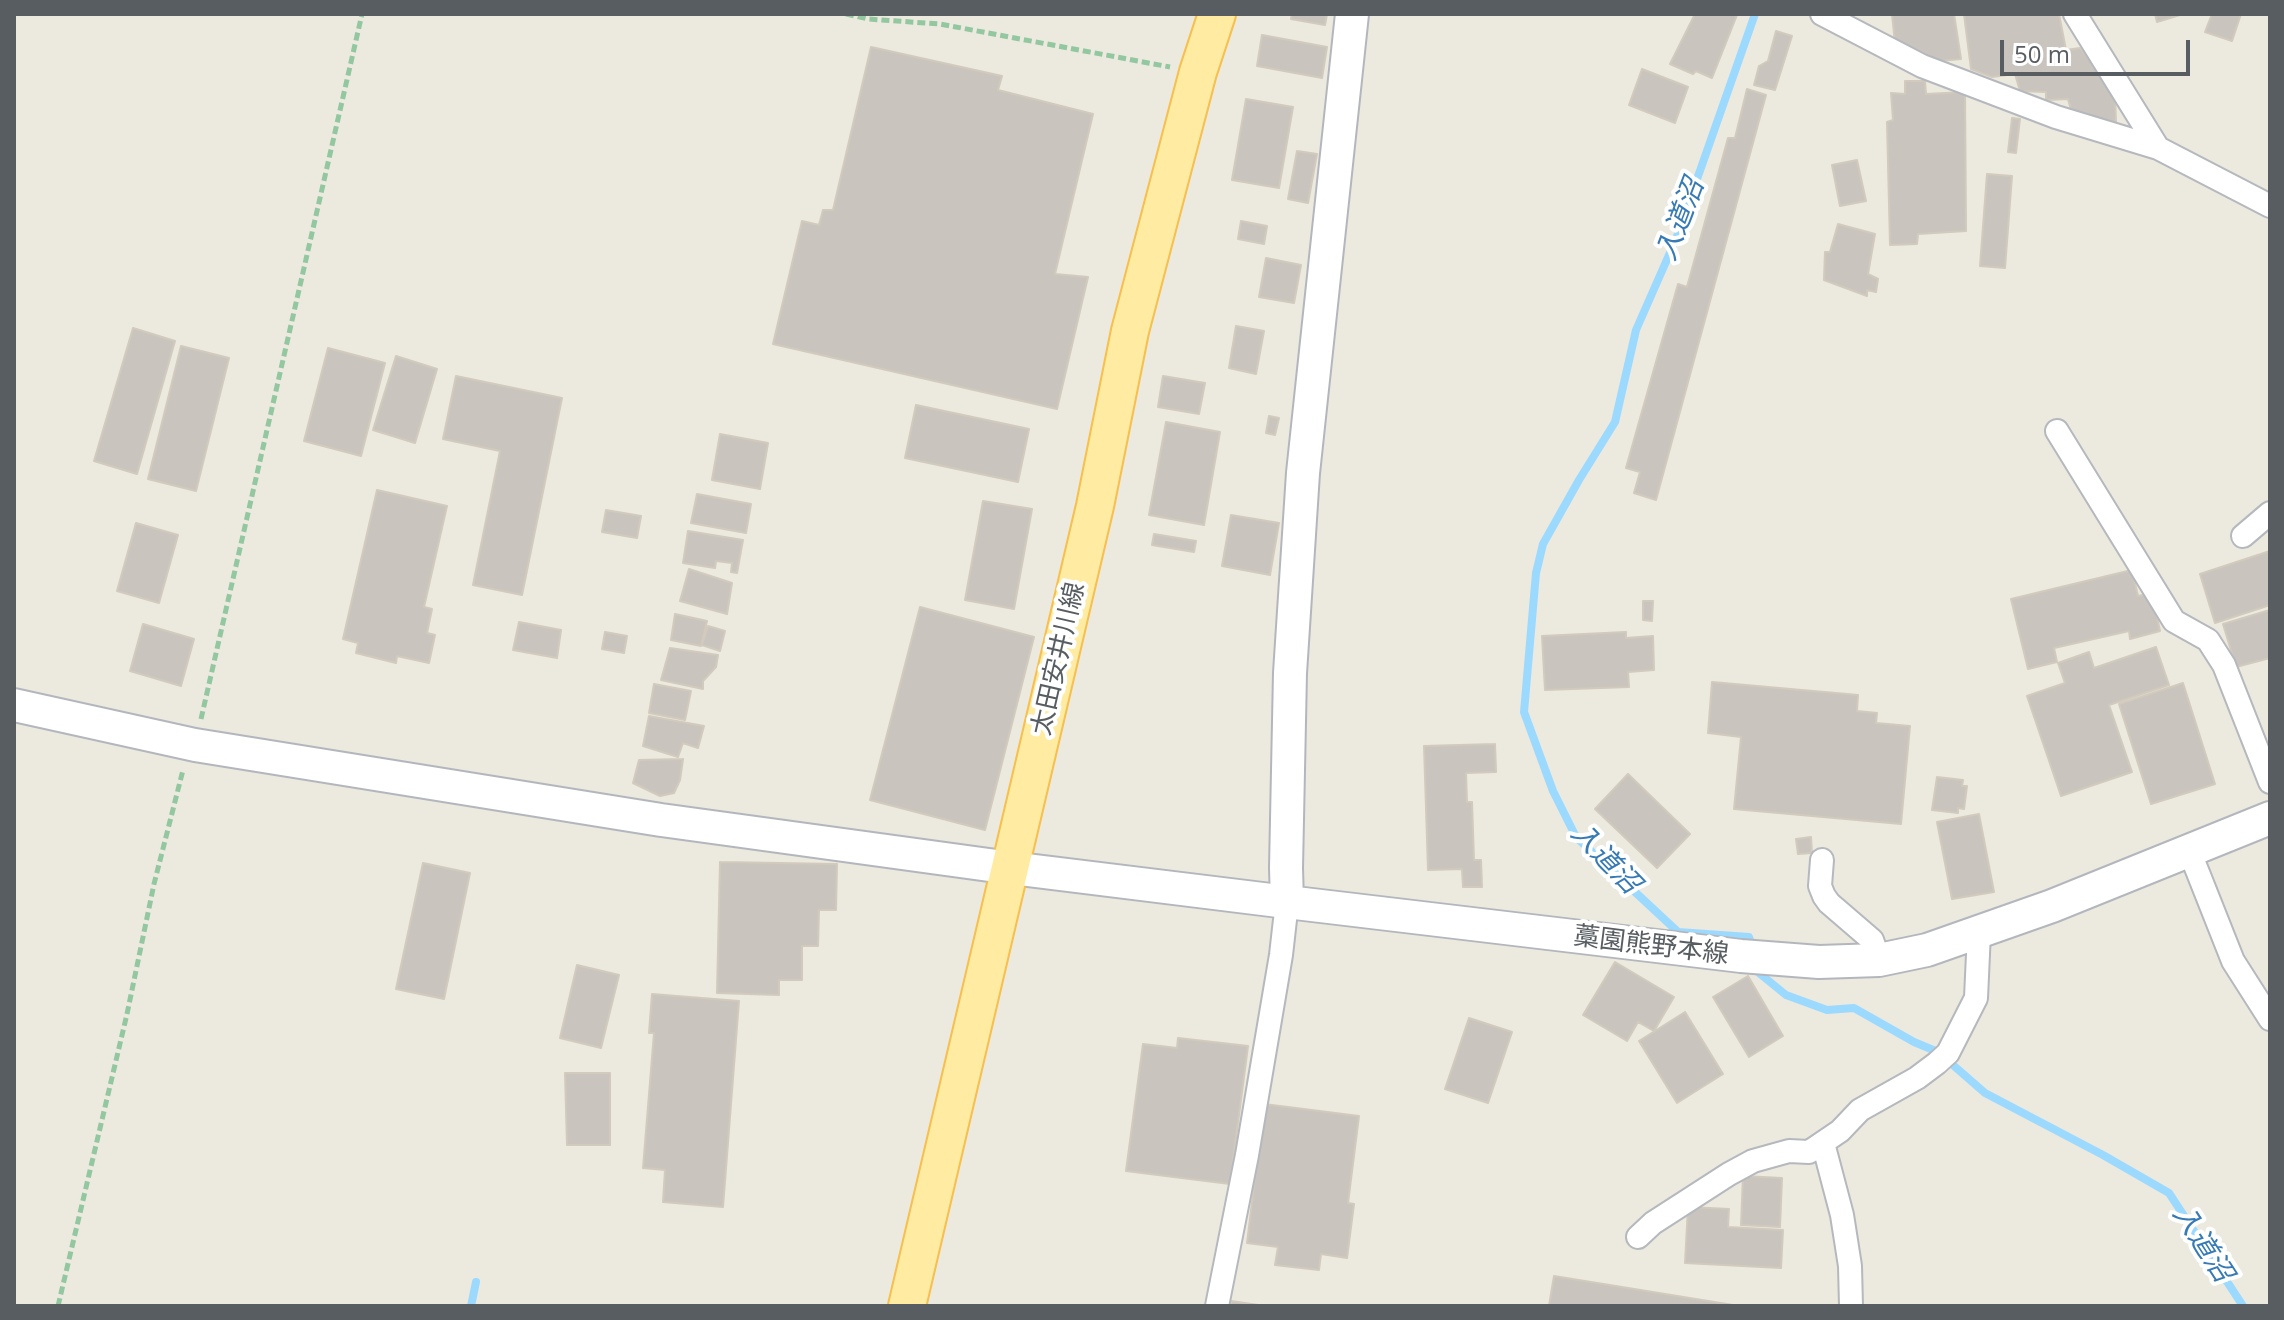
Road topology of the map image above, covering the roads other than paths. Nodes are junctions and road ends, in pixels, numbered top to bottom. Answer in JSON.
{"nodes":[{"id":1,"x":1217,"y":14,"type":"edge"},
{"id":2,"x":1352,"y":14,"type":"edge"},
{"id":3,"x":1822,"y":14,"type":"edge"},
{"id":4,"x":2075,"y":14,"type":"edge"},
{"id":5,"x":2158,"y":148,"type":"junction"},
{"id":6,"x":2270,"y":206,"type":"edge"},
{"id":7,"x":2057,"y":431,"type":"dead end"},
{"id":8,"x":2270,"y":513,"type":"edge"},
{"id":9,"x":2243,"y":536,"type":"dead end"},
{"id":10,"x":14,"y":705,"type":"edge"},
{"id":11,"x":2270,"y":782,"type":"edge"},
{"id":12,"x":2270,"y":818,"type":"edge"},
{"id":13,"x":2189,"y":850,"type":"junction"},
{"id":14,"x":1822,"y":860,"type":"dead end"},
{"id":15,"x":1011,"y":868,"type":"junction"},
{"id":16,"x":1287,"y":902,"type":"junction"},
{"id":17,"x":1979,"y":932,"type":"junction"},
{"id":18,"x":1879,"y":960,"type":"junction"},
{"id":19,"x":2270,"y":1019,"type":"edge"},
{"id":20,"x":1823,"y":1143,"type":"junction"},
{"id":21,"x":1638,"y":1237,"type":"dead end"},
{"id":22,"x":907,"y":1306,"type":"edge"},
{"id":23,"x":1217,"y":1306,"type":"edge"},
{"id":24,"x":1851,"y":1306,"type":"edge"}],
"edges":[{"from":1,"to":15,"type":"main road","name":"太田安井川線"},
{"from":2,"to":16,"type":"street"},
{"from":3,"to":5,"type":"street"},
{"from":4,"to":5,"type":"street"},
{"from":5,"to":6,"type":"street"},
{"from":7,"to":11,"type":"street"},
{"from":8,"to":9,"type":"street"},
{"from":10,"to":15,"type":"street","name":"藁園熊野本線"},
{"from":12,"to":13,"type":"street","name":"藁園熊野本線"},
{"from":13,"to":17,"type":"street","name":"藁園熊野本線"},
{"from":13,"to":19,"type":"street"},
{"from":14,"to":18,"type":"street"},
{"from":15,"to":16,"type":"street","name":"藁園熊野本線"},
{"from":15,"to":22,"type":"main road","name":"太田安井川線"},
{"from":16,"to":18,"type":"street","name":"藁園熊野本線"},
{"from":16,"to":23,"type":"street"},
{"from":17,"to":18,"type":"street","name":"藁園熊野本線"},
{"from":17,"to":20,"type":"street"},
{"from":20,"to":21,"type":"street"},
{"from":20,"to":24,"type":"street"}]}
